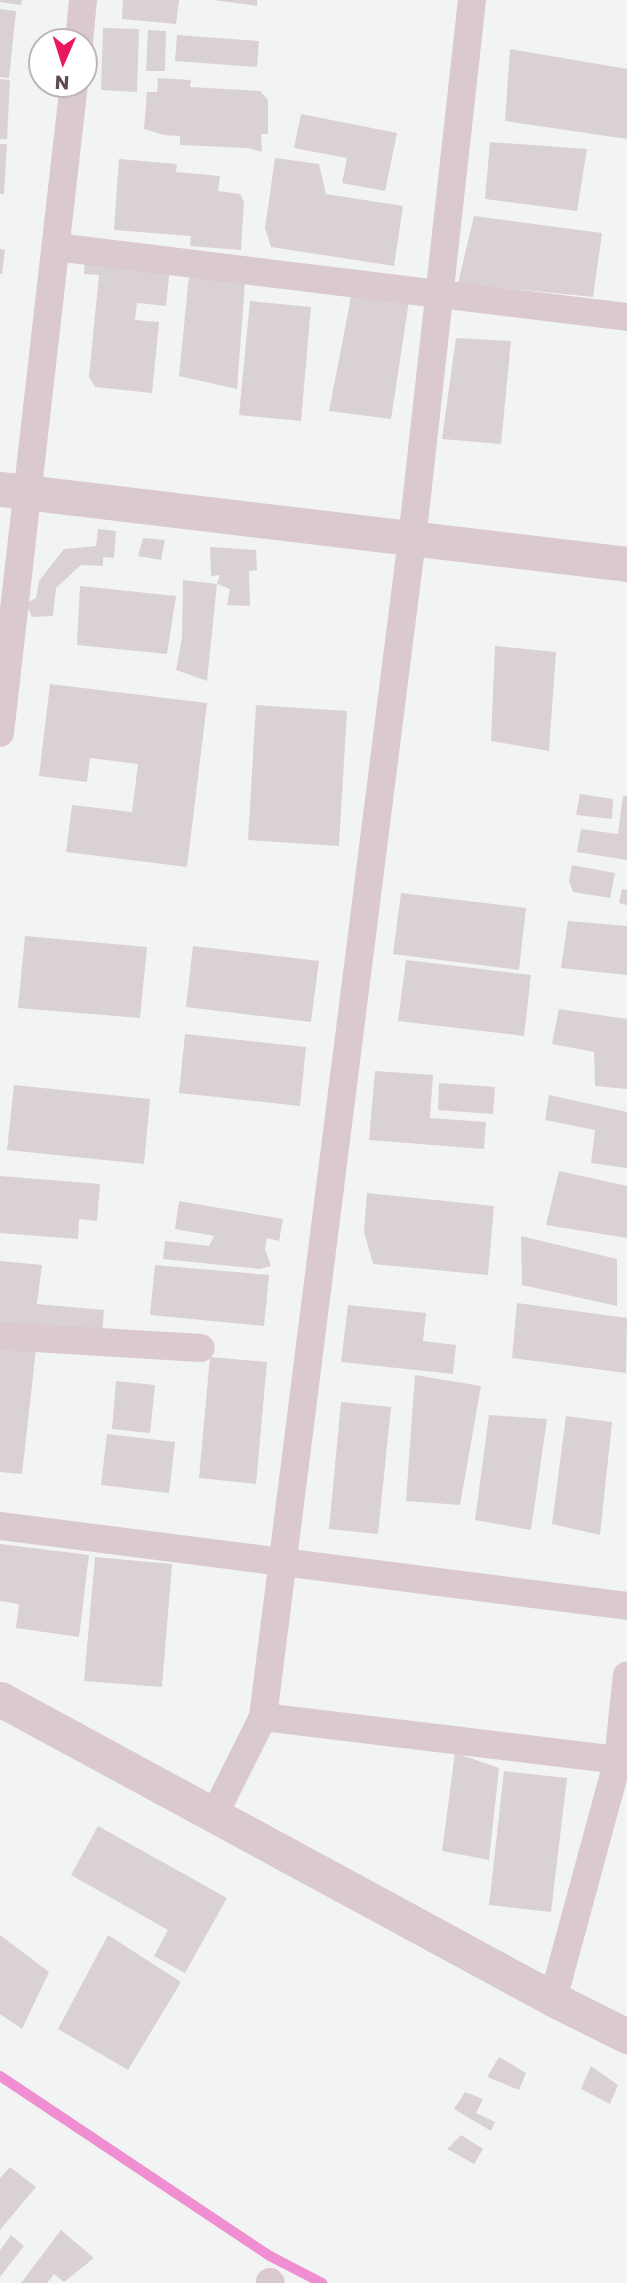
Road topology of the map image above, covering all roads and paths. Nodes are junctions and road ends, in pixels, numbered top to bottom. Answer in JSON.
{"nodes":[{"id":1,"x":83,"y":0,"type":"edge"},
{"id":2,"x":472,"y":0,"type":"edge"},
{"id":3,"x":80,"y":28,"type":"edge"},
{"id":4,"x":72,"y":98,"type":"edge"},
{"id":5,"x":56,"y":247,"type":"junction"},
{"id":6,"x":439,"y":294,"type":"junction"},
{"id":7,"x":627,"y":317,"type":"edge"},
{"id":8,"x":14,"y":491,"type":"edge"},
{"id":9,"x":412,"y":540,"type":"junction"},
{"id":10,"x":627,"y":564,"type":"edge"},
{"id":11,"x":0,"y":733,"type":"edge"},
{"id":12,"x":0,"y":1336,"type":"edge"},
{"id":13,"x":201,"y":1348,"type":"dead end"},
{"id":14,"x":0,"y":1526,"type":"edge"},
{"id":15,"x":283,"y":1561,"type":"junction"},
{"id":16,"x":627,"y":1606,"type":"edge"},
{"id":17,"x":627,"y":1675,"type":"edge"},
{"id":18,"x":0,"y":1699,"type":"edge"},
{"id":19,"x":263,"y":1717,"type":"junction"},
{"id":20,"x":622,"y":1760,"type":"edge"},
{"id":21,"x":214,"y":1815,"type":"junction"},
{"id":22,"x":552,"y":1999,"type":"junction"},
{"id":23,"x":627,"y":2036,"type":"edge"}],
"edges":[{"from":1,"to":3,"type":"street"},
{"from":2,"to":6,"type":"street"},
{"from":4,"to":5,"type":"street"},
{"from":5,"to":6,"type":"street"},
{"from":5,"to":8,"type":"street"},
{"from":6,"to":7,"type":"street"},
{"from":6,"to":9,"type":"street"},
{"from":8,"to":9,"type":"street"},
{"from":8,"to":11,"type":"street"},
{"from":9,"to":10,"type":"street"},
{"from":9,"to":15,"type":"street"},
{"from":12,"to":13,"type":"street"},
{"from":14,"to":15,"type":"street"},
{"from":15,"to":16,"type":"street"},
{"from":15,"to":19,"type":"street"},
{"from":17,"to":20,"type":"street"},
{"from":18,"to":21,"type":"street"},
{"from":19,"to":20,"type":"street"},
{"from":19,"to":21,"type":"street"},
{"from":20,"to":22,"type":"street"},
{"from":21,"to":22,"type":"street"},
{"from":22,"to":23,"type":"street"}]}
